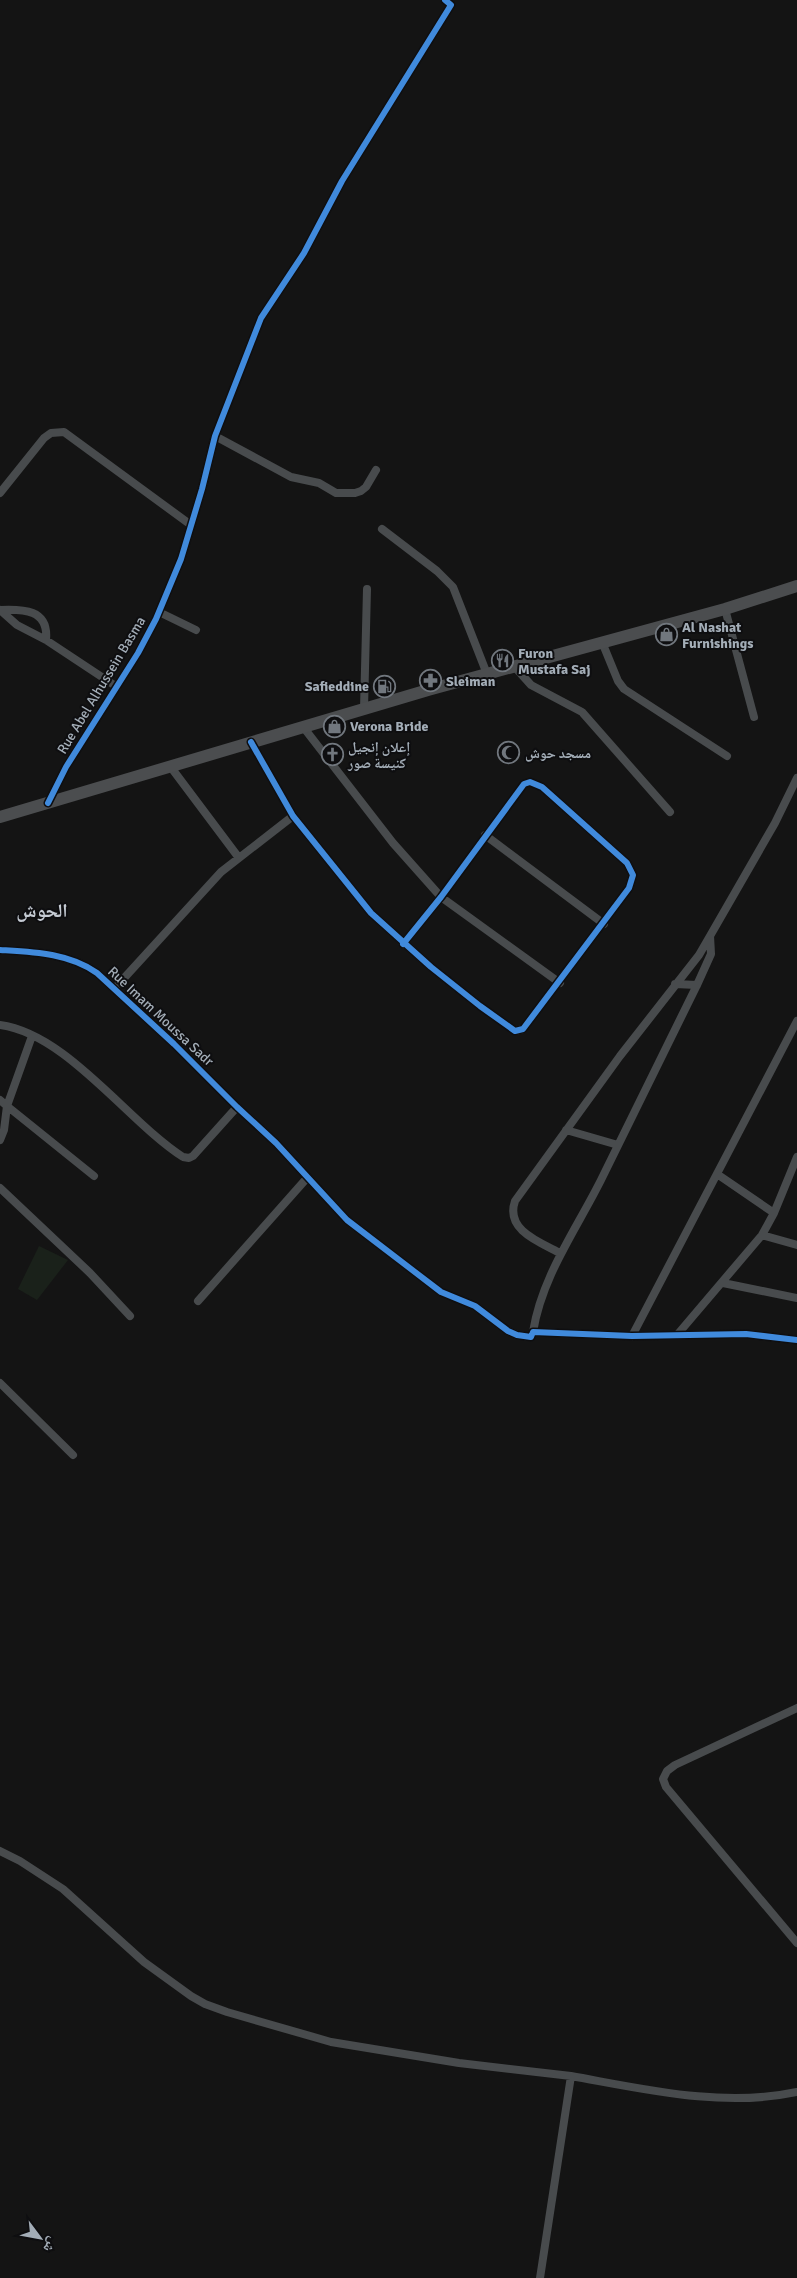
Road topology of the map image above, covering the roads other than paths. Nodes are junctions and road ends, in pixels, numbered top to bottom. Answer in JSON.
{"nodes":[{"id":1,"x":445,"y":0,"type":"edge"},
{"id":2,"x":215,"y":436,"type":"junction"},
{"id":3,"x":376,"y":470,"type":"dead end"},
{"id":4,"x":0,"y":493,"type":"edge"},
{"id":5,"x":191,"y":525,"type":"junction"},
{"id":6,"x":382,"y":528,"type":"dead end"},
{"id":7,"x":797,"y":586,"type":"edge"},
{"id":8,"x":367,"y":589,"type":"dead end"},
{"id":9,"x":725,"y":608,"type":"junction"},
{"id":10,"x":0,"y":610,"type":"edge"},
{"id":11,"x":159,"y":612,"type":"junction"},
{"id":12,"x":196,"y":630,"type":"dead end"},
{"id":13,"x":46,"y":640,"type":"junction"},
{"id":14,"x":602,"y":642,"type":"junction"},
{"id":15,"x":514,"y":666,"type":"junction"},
{"id":16,"x":487,"y":674,"type":"junction"},
{"id":17,"x":117,"y":687,"type":"junction"},
{"id":18,"x":364,"y":709,"type":"junction"},
{"id":19,"x":754,"y":717,"type":"dead end"},
{"id":20,"x":304,"y":728,"type":"junction"},
{"id":21,"x":251,"y":742,"type":"junction"},
{"id":22,"x":727,"y":756,"type":"dead end"},
{"id":23,"x":170,"y":766,"type":"junction"},
{"id":24,"x":797,"y":778,"type":"edge"},
{"id":25,"x":48,"y":803,"type":"junction"},
{"id":26,"x":670,"y":812,"type":"dead end"},
{"id":27,"x":293,"y":816,"type":"junction"},
{"id":28,"x":0,"y":817,"type":"edge"},
{"id":29,"x":484,"y":835,"type":"junction"},
{"id":30,"x":239,"y":858,"type":"junction"},
{"id":31,"x":441,"y":897,"type":"junction"},
{"id":32,"x":604,"y":924,"type":"junction"},
{"id":33,"x":710,"y":936,"type":"junction"},
{"id":34,"x":403,"y":944,"type":"junction"},
{"id":35,"x":0,"y":950,"type":"edge"},
{"id":36,"x":560,"y":983,"type":"junction"},
{"id":37,"x":675,"y":984,"type":"junction"},
{"id":38,"x":697,"y":985,"type":"junction"},
{"id":39,"x":115,"y":988,"type":"junction"},
{"id":40,"x":797,"y":1021,"type":"edge"},
{"id":41,"x":0,"y":1025,"type":"edge"},
{"id":42,"x":32,"y":1036,"type":"junction"},
{"id":43,"x":0,"y":1100,"type":"edge"},
{"id":44,"x":7,"y":1106,"type":"junction"},
{"id":45,"x":237,"y":1107,"type":"junction"},
{"id":46,"x":566,"y":1130,"type":"junction"},
{"id":47,"x":0,"y":1140,"type":"edge"},
{"id":48,"x":618,"y":1145,"type":"junction"},
{"id":49,"x":797,"y":1157,"type":"edge"},
{"id":50,"x":716,"y":1174,"type":"junction"},
{"id":51,"x":94,"y":1176,"type":"dead end"},
{"id":52,"x":308,"y":1178,"type":"junction"},
{"id":53,"x":0,"y":1188,"type":"edge"},
{"id":54,"x":774,"y":1213,"type":"junction"},
{"id":55,"x":762,"y":1235,"type":"junction"},
{"id":56,"x":797,"y":1245,"type":"edge"},
{"id":57,"x":560,"y":1253,"type":"junction"},
{"id":58,"x":723,"y":1283,"type":"junction"},
{"id":59,"x":797,"y":1298,"type":"edge"},
{"id":60,"x":198,"y":1301,"type":"dead end"},
{"id":61,"x":130,"y":1316,"type":"dead end"},
{"id":62,"x":533,"y":1332,"type":"junction"},
{"id":63,"x":676,"y":1334,"type":"junction"},
{"id":64,"x":632,"y":1336,"type":"junction"},
{"id":65,"x":797,"y":1340,"type":"edge"},
{"id":66,"x":0,"y":1383,"type":"edge"},
{"id":67,"x":72,"y":1455,"type":"dead end"},
{"id":68,"x":797,"y":1708,"type":"edge"},
{"id":69,"x":0,"y":1851,"type":"edge"},
{"id":70,"x":797,"y":1943,"type":"edge"},
{"id":71,"x":571,"y":2076,"type":"junction"},
{"id":72,"x":797,"y":2092,"type":"edge"},
{"id":73,"x":540,"y":2278,"type":"edge"}],
"edges":[{"from":1,"to":2,"type":"street","name":"Rue Abel Alhussein Basma"},
{"from":2,"to":3,"type":"street"},
{"from":2,"to":5,"type":"street","name":"Rue Abel Alhussein Basma"},
{"from":4,"to":5,"type":"street"},
{"from":5,"to":11,"type":"street","name":"Rue Abel Alhussein Basma"},
{"from":6,"to":16,"type":"street"},
{"from":7,"to":9,"type":"main road"},
{"from":8,"to":18,"type":"street"},
{"from":9,"to":14,"type":"main road"},
{"from":9,"to":19,"type":"street"},
{"from":10,"to":13,"type":"street"},
{"from":10,"to":13,"type":"street"},
{"from":11,"to":12,"type":"street"},
{"from":11,"to":17,"type":"street","name":"Rue Abel Alhussein Basma"},
{"from":13,"to":17,"type":"street"},
{"from":14,"to":15,"type":"main road"},
{"from":14,"to":22,"type":"street"},
{"from":15,"to":16,"type":"main road"},
{"from":15,"to":26,"type":"street"},
{"from":16,"to":18,"type":"main road"},
{"from":17,"to":25,"type":"street","name":"Rue Abel Alhussein Basma"},
{"from":18,"to":20,"type":"main road"},
{"from":20,"to":21,"type":"main road"},
{"from":20,"to":31,"type":"street"},
{"from":21,"to":23,"type":"main road"},
{"from":21,"to":27,"type":"street"},
{"from":23,"to":25,"type":"main road"},
{"from":23,"to":30,"type":"street"},
{"from":24,"to":33,"type":"street"},
{"from":25,"to":28,"type":"main road"},
{"from":27,"to":30,"type":"street"},
{"from":27,"to":34,"type":"street"},
{"from":29,"to":31,"type":"street"},
{"from":29,"to":32,"type":"street"},
{"from":29,"to":32,"type":"street"},
{"from":30,"to":39,"type":"street"},
{"from":31,"to":34,"type":"street"},
{"from":31,"to":36,"type":"street"},
{"from":32,"to":36,"type":"street"},
{"from":33,"to":37,"type":"street"},
{"from":33,"to":38,"type":"street"},
{"from":34,"to":36,"type":"street"},
{"from":35,"to":39,"type":"street","name":"Rue Imam Moussa Sadr"},
{"from":37,"to":38,"type":"street"},
{"from":37,"to":46,"type":"street"},
{"from":38,"to":48,"type":"street"},
{"from":39,"to":45,"type":"street","name":"Rue Imam Moussa Sadr"},
{"from":40,"to":50,"type":"street"},
{"from":41,"to":42,"type":"street"},
{"from":42,"to":44,"type":"street"},
{"from":42,"to":45,"type":"street"},
{"from":43,"to":44,"type":"street"},
{"from":44,"to":47,"type":"street"},
{"from":44,"to":51,"type":"street"},
{"from":45,"to":52,"type":"street","name":"Rue Imam Moussa Sadr"},
{"from":46,"to":48,"type":"street"},
{"from":46,"to":57,"type":"street"},
{"from":48,"to":57,"type":"street"},
{"from":49,"to":54,"type":"street"},
{"from":50,"to":54,"type":"street"},
{"from":50,"to":64,"type":"street"},
{"from":52,"to":60,"type":"street"},
{"from":52,"to":62,"type":"street","name":"Rue Imam Moussa Sadr"},
{"from":53,"to":61,"type":"street"},
{"from":54,"to":55,"type":"street"},
{"from":55,"to":56,"type":"street"},
{"from":55,"to":58,"type":"street"},
{"from":57,"to":62,"type":"street"},
{"from":58,"to":59,"type":"street"},
{"from":58,"to":63,"type":"street"},
{"from":62,"to":64,"type":"street"},
{"from":63,"to":64,"type":"street"},
{"from":63,"to":65,"type":"street"},
{"from":66,"to":67,"type":"street"},
{"from":68,"to":70,"type":"street"},
{"from":69,"to":71,"type":"street"},
{"from":71,"to":72,"type":"street"},
{"from":71,"to":73,"type":"street"}]}
